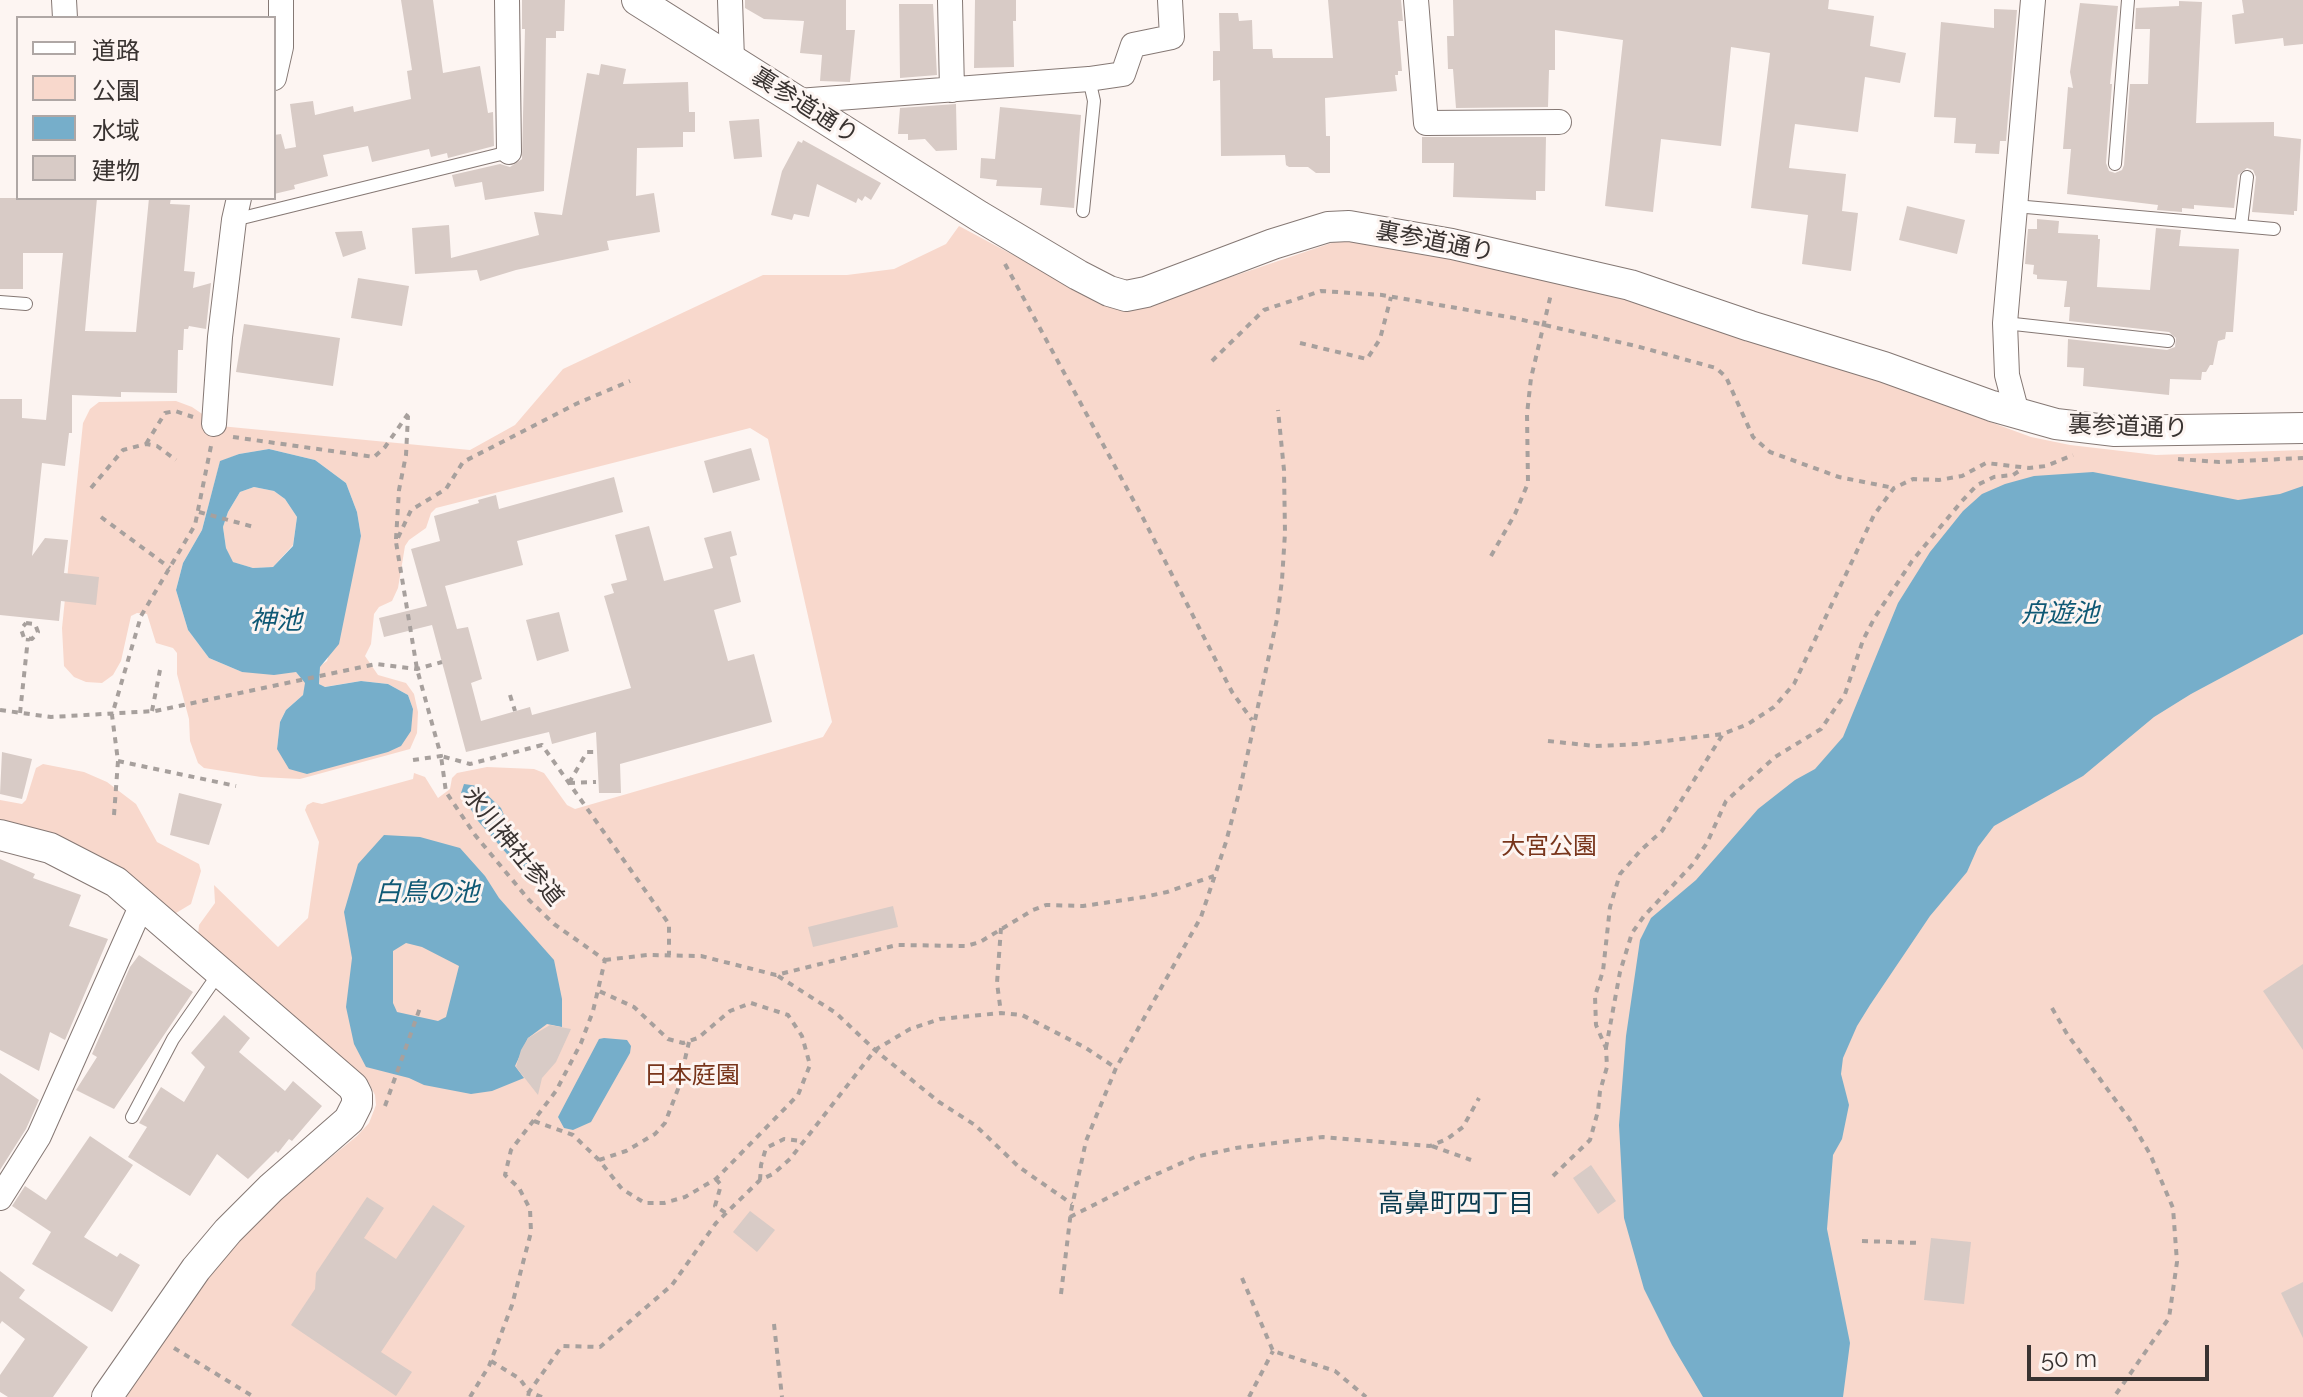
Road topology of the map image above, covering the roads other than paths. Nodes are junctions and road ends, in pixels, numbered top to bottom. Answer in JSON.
{"nodes":[{"id":1,"x":281,"y":0,"type":"edge"},
{"id":2,"x":507,"y":0,"type":"edge"},
{"id":3,"x":637,"y":0,"type":"edge"},
{"id":4,"x":730,"y":0,"type":"edge"},
{"id":5,"x":950,"y":0,"type":"edge"},
{"id":6,"x":1170,"y":0,"type":"edge"},
{"id":7,"x":1416,"y":0,"type":"edge"},
{"id":8,"x":2033,"y":0,"type":"edge"},
{"id":9,"x":2128,"y":0,"type":"edge"},
{"id":10,"x":732,"y":60,"type":"junction"},
{"id":11,"x":276,"y":65,"type":"edge"},
{"id":12,"x":1089,"y":79,"type":"junction"},
{"id":13,"x":952,"y":90,"type":"junction"},
{"id":14,"x":798,"y":101,"type":"junction"},
{"id":15,"x":1559,"y":122,"type":"dead end"},
{"id":16,"x":509,"y":152,"type":"joint"},
{"id":17,"x":2115,"y":164,"type":"dead end"},
{"id":18,"x":2247,"y":177,"type":"dead end"},
{"id":19,"x":2015,"y":206,"type":"junction"},
{"id":20,"x":236,"y":209,"type":"edge"},
{"id":21,"x":1083,"y":211,"type":"dead end"},
{"id":22,"x":2241,"y":226,"type":"junction"},
{"id":23,"x":2274,"y":229,"type":"dead end"},
{"id":24,"x":0,"y":302,"type":"edge"},
{"id":25,"x":26,"y":304,"type":"dead end"},
{"id":26,"x":2005,"y":323,"type":"junction"},
{"id":27,"x":2168,"y":341,"type":"dead end"},
{"id":28,"x":2017,"y":413,"type":"junction"},
{"id":29,"x":2303,"y":428,"type":"edge"},
{"id":30,"x":213,"y":430,"type":"road end"},
{"id":31,"x":0,"y":835,"type":"edge"},
{"id":32,"x":143,"y":902,"type":"junction"},
{"id":33,"x":221,"y":970,"type":"junction"},
{"id":34,"x":132,"y":1117,"type":"dead end"},
{"id":35,"x":0,"y":1198,"type":"edge"},
{"id":36,"x":107,"y":1397,"type":"edge"}],
"edges":[{"from":1,"to":11,"type":"street"},
{"from":2,"to":16,"type":"street"},
{"from":3,"to":10,"type":"street","name":"裏参道通り"},
{"from":4,"to":10,"type":"street"},
{"from":5,"to":13,"type":"street"},
{"from":6,"to":12,"type":"street"},
{"from":7,"to":15,"type":"street"},
{"from":8,"to":19,"type":"street"},
{"from":9,"to":17,"type":"lane"},
{"from":10,"to":14,"type":"street","name":"裏参道通り"},
{"from":12,"to":13,"type":"street"},
{"from":12,"to":21,"type":"lane"},
{"from":13,"to":14,"type":"street"},
{"from":14,"to":28,"type":"street","name":"裏参道通り"},
{"from":16,"to":20,"type":"lane"},
{"from":18,"to":22,"type":"lane"},
{"from":19,"to":22,"type":"lane"},
{"from":19,"to":26,"type":"street"},
{"from":20,"to":30,"type":"street"},
{"from":22,"to":23,"type":"lane"},
{"from":24,"to":25,"type":"lane"},
{"from":26,"to":27,"type":"lane"},
{"from":26,"to":28,"type":"street"},
{"from":28,"to":29,"type":"street","name":"裏参道通り"},
{"from":31,"to":32,"type":"street"},
{"from":32,"to":33,"type":"street"},
{"from":32,"to":35,"type":"street"},
{"from":33,"to":34,"type":"lane"},
{"from":33,"to":36,"type":"street"}]}
